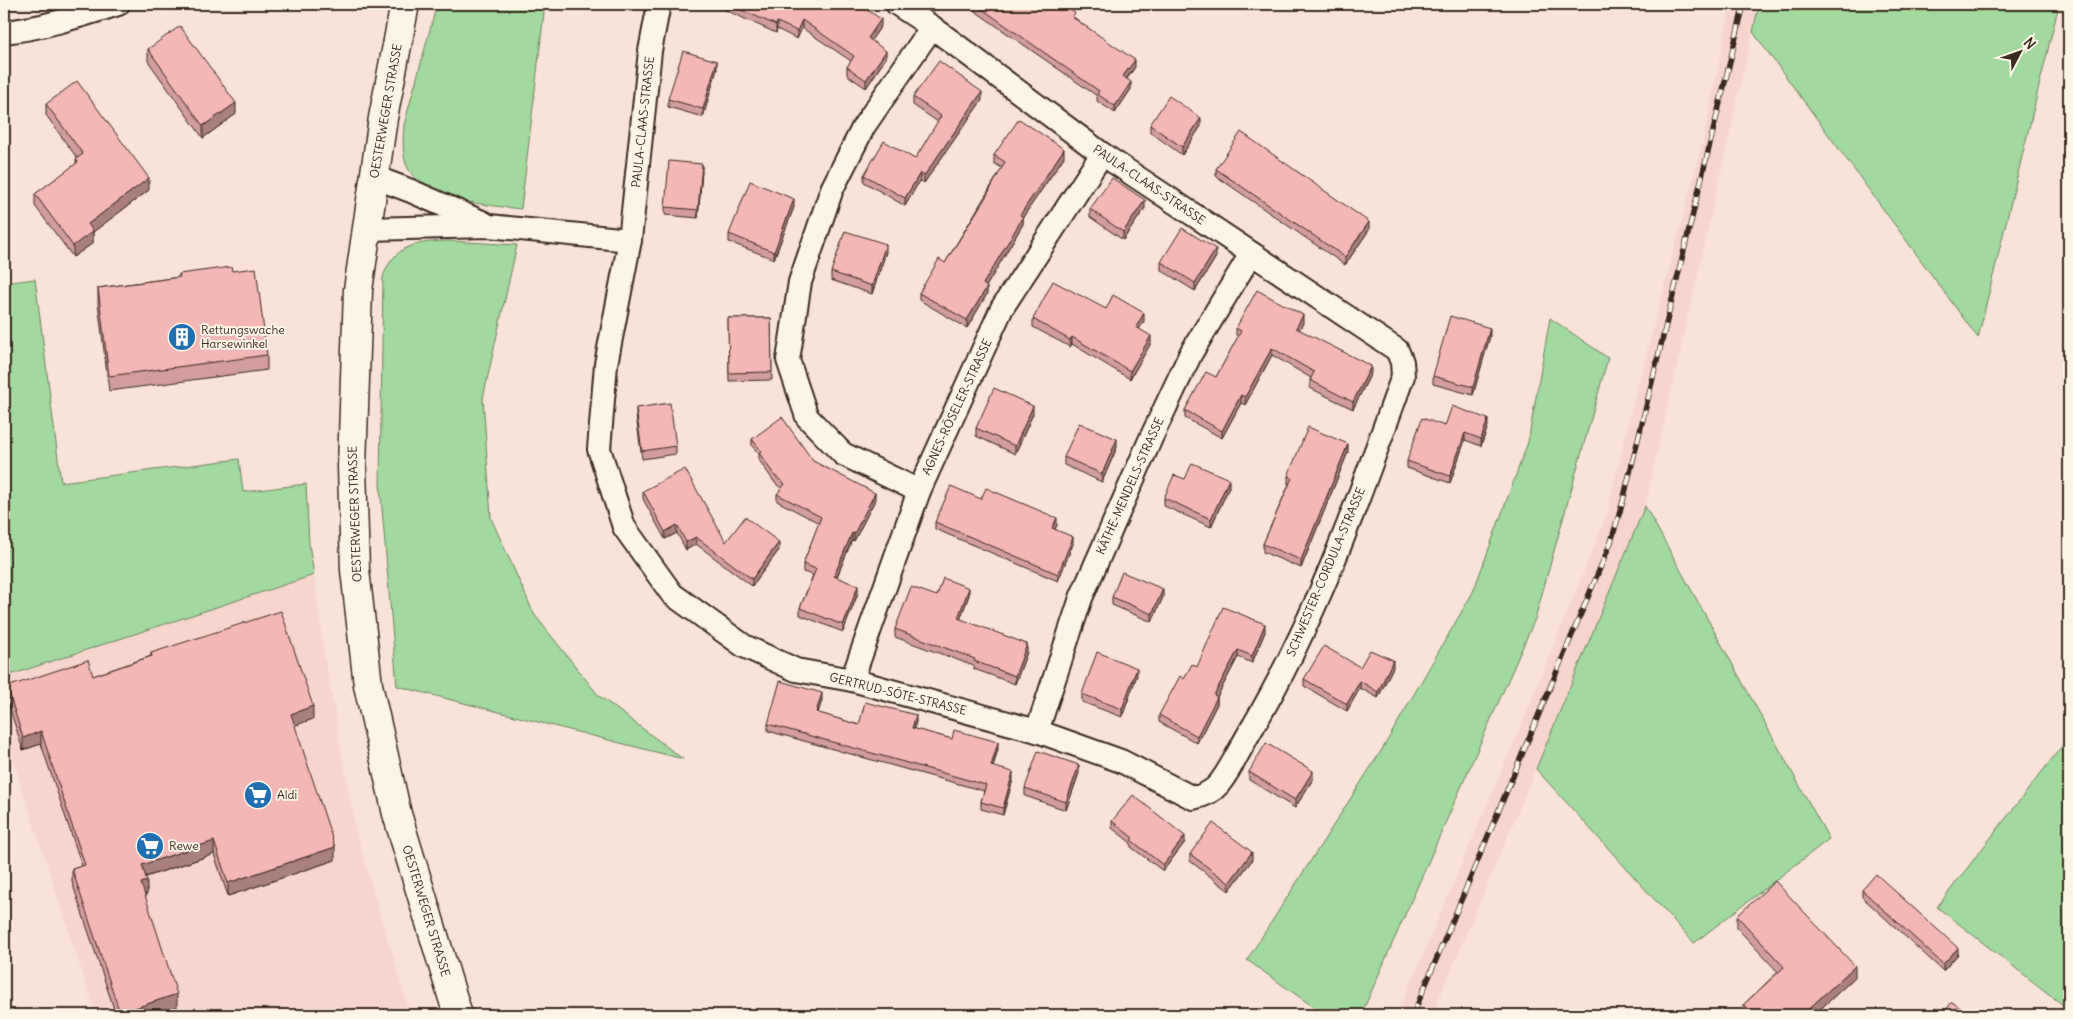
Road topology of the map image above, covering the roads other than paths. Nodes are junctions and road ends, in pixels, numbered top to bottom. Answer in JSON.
{"nodes":[{"id":1,"x":118,"y":4,"type":"edge"},
{"id":2,"x":405,"y":4,"type":"edge"},
{"id":3,"x":659,"y":4,"type":"edge"},
{"id":4,"x":897,"y":4,"type":"edge"},
{"id":5,"x":932,"y":27,"type":"junction"},
{"id":6,"x":4,"y":32,"type":"edge"},
{"id":7,"x":1102,"y":154,"type":"junction"},
{"id":8,"x":374,"y":177,"type":"junction"},
{"id":9,"x":489,"y":226,"type":"junction"},
{"id":10,"x":366,"y":229,"type":"junction"},
{"id":11,"x":630,"y":240,"type":"junction"},
{"id":12,"x":1251,"y":254,"type":"junction"},
{"id":13,"x":1402,"y":362,"type":"joint"},
{"id":14,"x":919,"y":491,"type":"junction"},
{"id":15,"x":852,"y":680,"type":"junction"},
{"id":16,"x":1037,"y":731,"type":"junction"},
{"id":17,"x":1206,"y":795,"type":"joint"},
{"id":18,"x":458,"y":1015,"type":"edge"}],
"edges":[{"from":1,"to":6,"type":"street"},
{"from":2,"to":8,"type":"street","name":"OESTERWEGER STRASSE"},
{"from":3,"to":11,"type":"street","name":"PAULA-CLAAS-STRASSE"},
{"from":4,"to":5,"type":"street","name":"PAULA-CLAAS-STRASSE"},
{"from":5,"to":7,"type":"street","name":"PAULA-CLAAS-STRASSE"},
{"from":5,"to":14,"type":"street"},
{"from":7,"to":12,"type":"street","name":"PAULA-CLAAS-STRASSE"},
{"from":7,"to":14,"type":"street","name":"AGNES-RÖSELER-STRASSE"},
{"from":8,"to":9,"type":"street"},
{"from":8,"to":10,"type":"street","name":"OESTERWEGER STRASSE"},
{"from":9,"to":10,"type":"street"},
{"from":9,"to":11,"type":"street"},
{"from":10,"to":18,"type":"street","name":"OESTERWEGER STRASSE"},
{"from":11,"to":15,"type":"street","name":"GERTRUD-SÖTE-STRASSE"},
{"from":12,"to":13,"type":"street","name":"PAULA-CLAAS-STRASSE"},
{"from":12,"to":16,"type":"street","name":"KÄTHE-MENDELS-STRASSE"},
{"from":13,"to":17,"type":"street","name":"SCHWESTER-CORDULA-STRASSE"},
{"from":14,"to":15,"type":"street","name":"AGNES-RÖSELER-STRASSE"},
{"from":15,"to":16,"type":"street","name":"GERTRUD-SÖTE-STRASSE"},
{"from":16,"to":17,"type":"street","name":"GERTRUD-SÖTE-STRASSE"}]}
